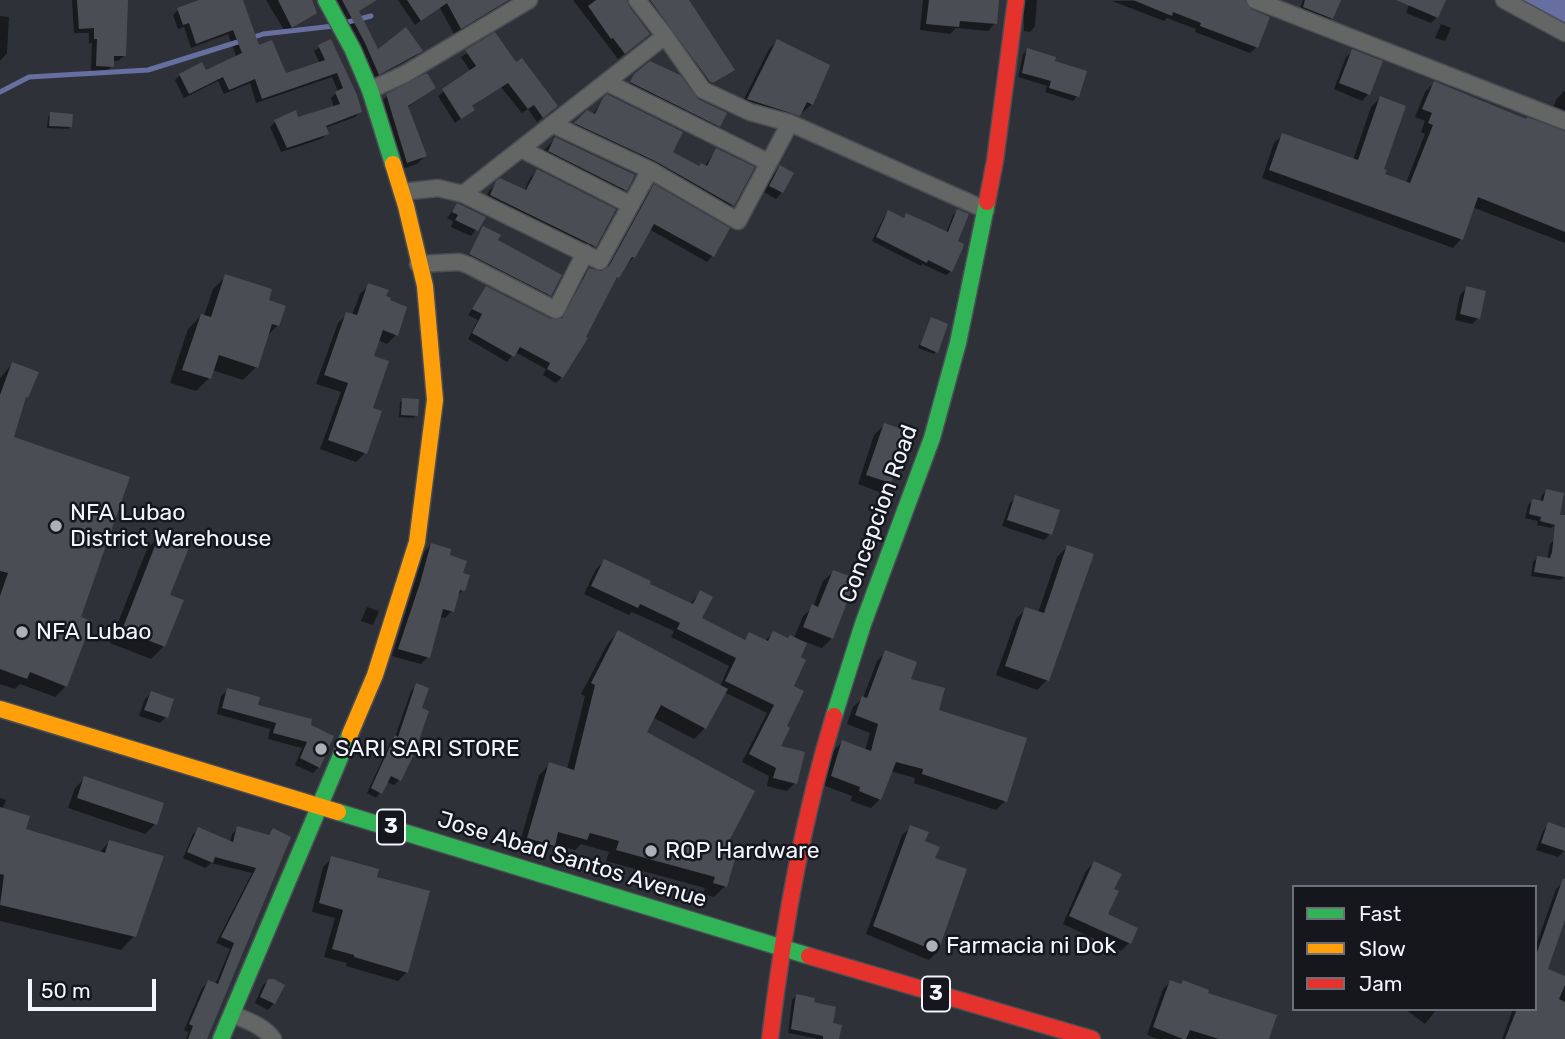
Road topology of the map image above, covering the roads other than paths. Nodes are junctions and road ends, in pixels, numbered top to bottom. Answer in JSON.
{"nodes":[{"id":1,"x":529,"y":0,"type":"edge"},
{"id":2,"x":636,"y":0,"type":"edge"},
{"id":3,"x":1016,"y":0,"type":"edge"},
{"id":4,"x":1255,"y":0,"type":"edge"},
{"id":5,"x":1504,"y":0,"type":"edge"},
{"id":6,"x":334,"y":14,"type":"edge"},
{"id":7,"x":1565,"y":33,"type":"edge"},
{"id":8,"x":665,"y":36,"type":"junction"},
{"id":9,"x":606,"y":82,"type":"junction"},
{"id":10,"x":370,"y":90,"type":"junction"},
{"id":11,"x":1565,"y":121,"type":"edge"},
{"id":12,"x":790,"y":122,"type":"junction"},
{"id":13,"x":552,"y":124,"type":"junction"},
{"id":14,"x":521,"y":149,"type":"junction"},
{"id":15,"x":768,"y":162,"type":"junction"},
{"id":16,"x":650,"y":170,"type":"junction"},
{"id":17,"x":402,"y":192,"type":"junction"},
{"id":18,"x":463,"y":194,"type":"junction"},
{"id":19,"x":631,"y":205,"type":"junction"},
{"id":20,"x":986,"y":211,"type":"junction"},
{"id":21,"x":585,"y":253,"type":"junction"},
{"id":22,"x":418,"y":264,"type":"junction"},
{"id":23,"x":0,"y":709,"type":"edge"},
{"id":24,"x":321,"y":806,"type":"junction"},
{"id":25,"x":781,"y":948,"type":"junction"},
{"id":26,"x":232,"y":1014,"type":"junction"},
{"id":27,"x":221,"y":1039,"type":"edge"},
{"id":28,"x":273,"y":1039,"type":"edge"},
{"id":29,"x":770,"y":1039,"type":"edge"},
{"id":30,"x":1092,"y":1039,"type":"edge"}],
"edges":[{"from":1,"to":10,"type":"street"},
{"from":2,"to":8,"type":"street"},
{"from":3,"to":20,"type":"main road","name":"Concepcion Road"},
{"from":4,"to":11,"type":"street"},
{"from":5,"to":7,"type":"street"},
{"from":6,"to":10,"type":"main road"},
{"from":8,"to":9,"type":"street"},
{"from":8,"to":12,"type":"street"},
{"from":9,"to":13,"type":"street"},
{"from":9,"to":15,"type":"street"},
{"from":10,"to":17,"type":"main road"},
{"from":12,"to":15,"type":"street"},
{"from":12,"to":20,"type":"street"},
{"from":13,"to":14,"type":"street"},
{"from":13,"to":16,"type":"street"},
{"from":14,"to":18,"type":"street"},
{"from":14,"to":19,"type":"street"},
{"from":15,"to":16,"type":"street"},
{"from":16,"to":19,"type":"street"},
{"from":17,"to":18,"type":"street"},
{"from":17,"to":22,"type":"main road"},
{"from":18,"to":21,"type":"street"},
{"from":19,"to":21,"type":"street"},
{"from":20,"to":25,"type":"main road","name":"Concepcion Road"},
{"from":21,"to":22,"type":"street"},
{"from":22,"to":24,"type":"main road"},
{"from":23,"to":24,"type":"main road","name":"Jose Abad Santos Avenue","number":"3"},
{"from":24,"to":25,"type":"main road","name":"Jose Abad Santos Avenue","number":"3"},
{"from":24,"to":26,"type":"main road"},
{"from":25,"to":29,"type":"main road","name":"Concepcion Road"},
{"from":25,"to":30,"type":"main road","name":"Jose Abad Santos Avenue","number":"3"},
{"from":26,"to":27,"type":"main road"},
{"from":26,"to":28,"type":"street"}]}
